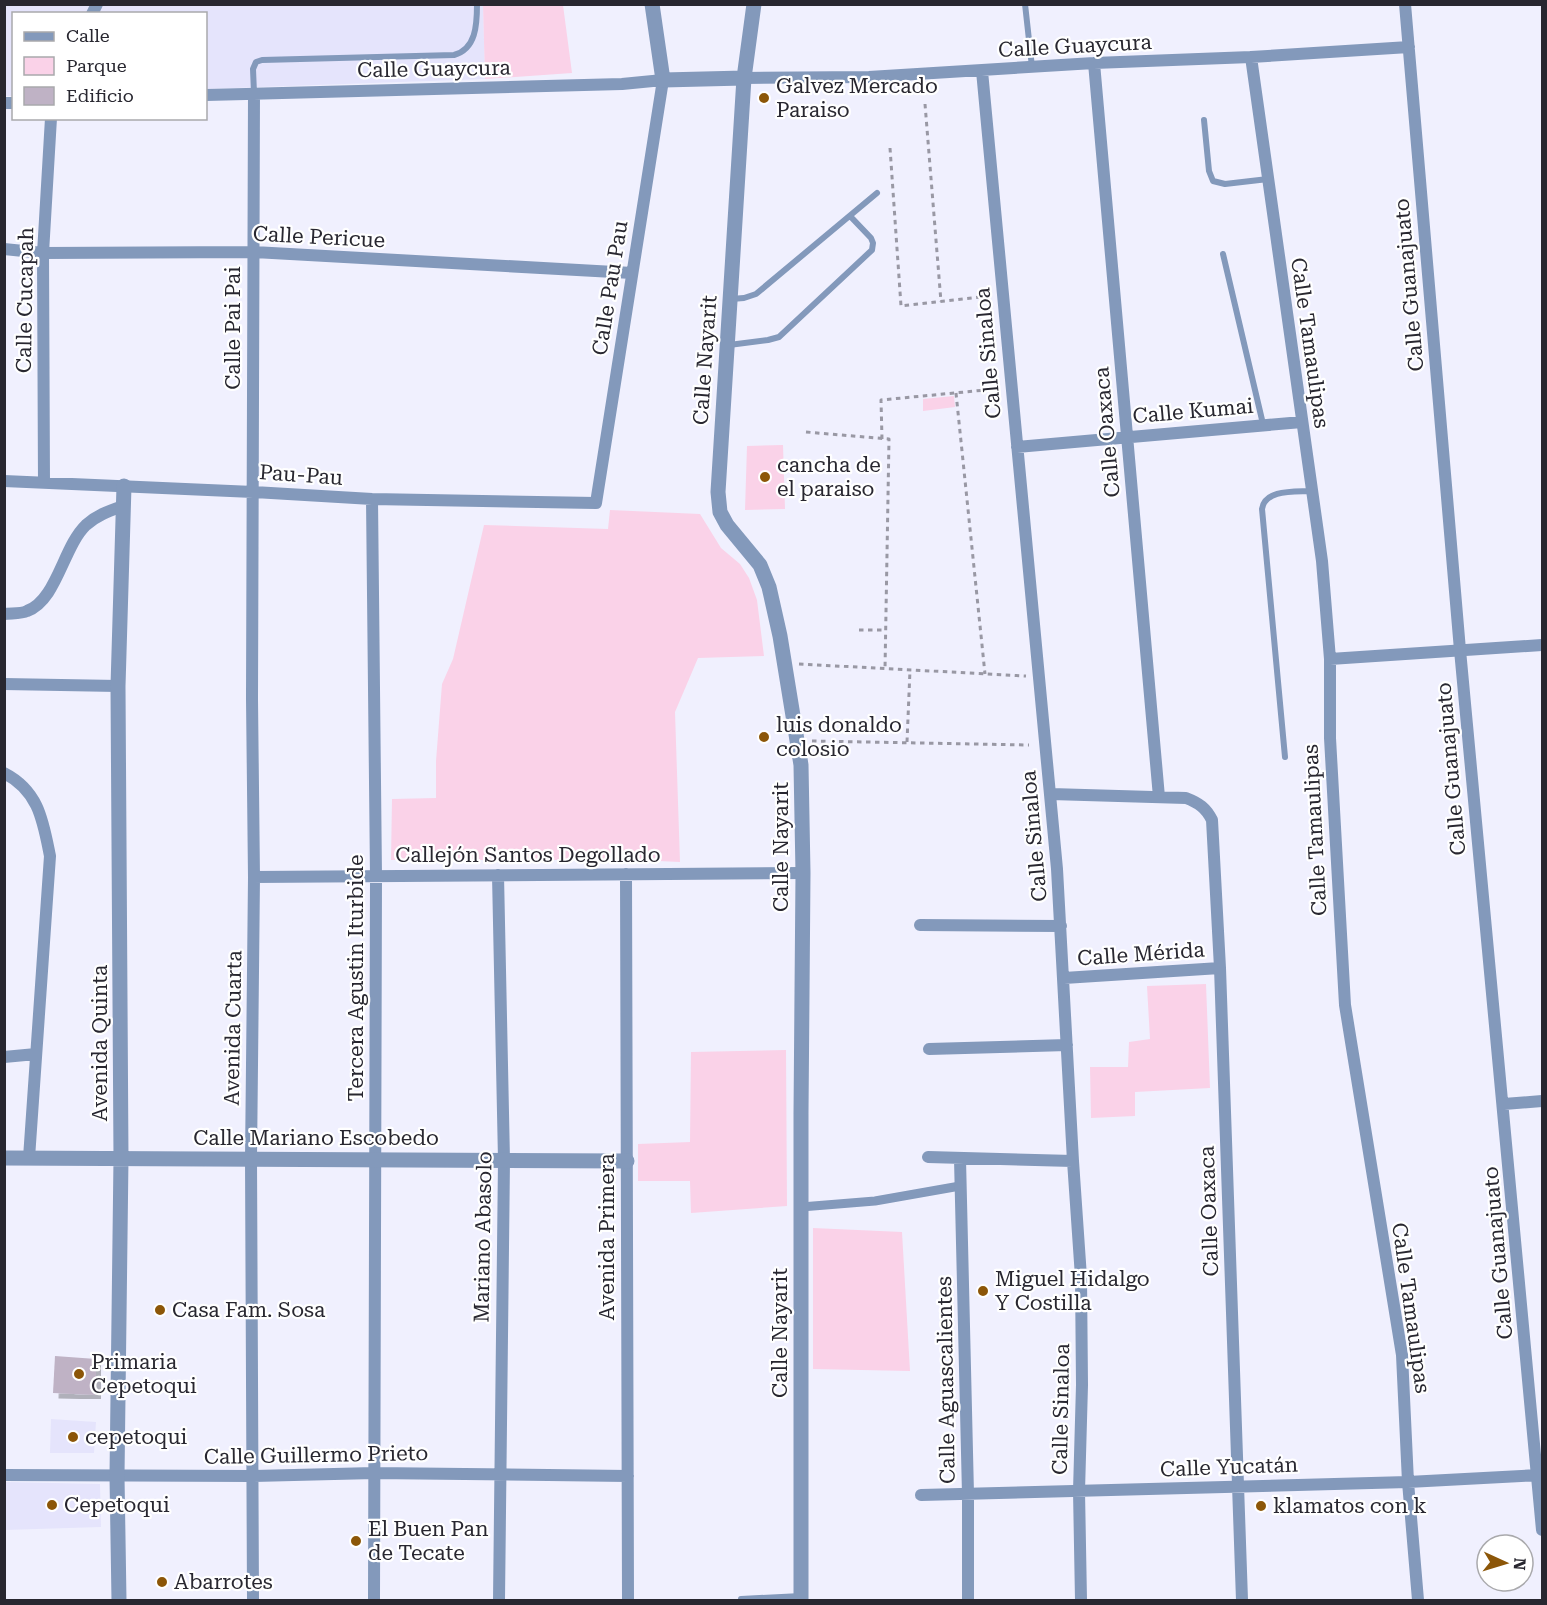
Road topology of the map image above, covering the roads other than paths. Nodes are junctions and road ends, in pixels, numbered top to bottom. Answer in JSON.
{"nodes":[{"id":1,"x":477,"y":4,"type":"edge"},
{"id":2,"x":652,"y":4,"type":"edge"},
{"id":3,"x":754,"y":4,"type":"edge"},
{"id":4,"x":1024,"y":4,"type":"edge"},
{"id":5,"x":1405,"y":4,"type":"edge"},
{"id":6,"x":1409,"y":47,"type":"junction"},
{"id":7,"x":1251,"y":57,"type":"junction"},
{"id":8,"x":1094,"y":63,"type":"junction"},
{"id":9,"x":1032,"y":68,"type":"junction"},
{"id":10,"x":982,"y":71,"type":"junction"},
{"id":11,"x":744,"y":78,"type":"junction"},
{"id":12,"x":663,"y":80,"type":"junction"},
{"id":13,"x":254,"y":93,"type":"junction"},
{"id":14,"x":207,"y":95,"type":"edge"},
{"id":15,"x":51,"y":120,"type":"edge"},
{"id":16,"x":1203,"y":120,"type":"dead end"},
{"id":17,"x":1268,"y":179,"type":"junction"},
{"id":18,"x":877,"y":193,"type":"dead end"},
{"id":19,"x":850,"y":216,"type":"junction"},
{"id":20,"x":4,"y":249,"type":"edge"},
{"id":21,"x":253,"y":252,"type":"junction"},
{"id":22,"x":43,"y":253,"type":"junction"},
{"id":23,"x":1224,"y":254,"type":"dead end"},
{"id":24,"x":632,"y":273,"type":"junction"},
{"id":25,"x":730,"y":299,"type":"junction"},
{"id":26,"x":727,"y":345,"type":"junction"},
{"id":27,"x":1302,"y":422,"type":"junction"},
{"id":28,"x":1263,"y":424,"type":"junction"},
{"id":29,"x":1127,"y":437,"type":"junction"},
{"id":30,"x":1017,"y":447,"type":"junction"},
{"id":31,"x":4,"y":481,"type":"edge"},
{"id":32,"x":44,"y":482,"type":"junction"},
{"id":33,"x":124,"y":486,"type":"junction"},
{"id":34,"x":1311,"y":491,"type":"junction"},
{"id":35,"x":253,"y":492,"type":"junction"},
{"id":36,"x":372,"y":499,"type":"junction"},
{"id":37,"x":596,"y":503,"type":"joint"},
{"id":38,"x":123,"y":506,"type":"junction"},
{"id":39,"x":4,"y":614,"type":"edge"},
{"id":40,"x":1542,"y":645,"type":"edge"},
{"id":41,"x":1460,"y":650,"type":"junction"},
{"id":42,"x":1330,"y":659,"type":"junction"},
{"id":43,"x":4,"y":684,"type":"edge"},
{"id":44,"x":118,"y":686,"type":"junction"},
{"id":45,"x":1285,"y":757,"type":"dead end"},
{"id":46,"x":4,"y":773,"type":"edge"},
{"id":47,"x":1051,"y":794,"type":"junction"},
{"id":48,"x":1159,"y":797,"type":"junction"},
{"id":49,"x":803,"y":873,"type":"junction"},
{"id":50,"x":626,"y":874,"type":"junction"},
{"id":51,"x":498,"y":875,"type":"junction"},
{"id":52,"x":375,"y":876,"type":"junction"},
{"id":53,"x":254,"y":877,"type":"junction"},
{"id":54,"x":920,"y":925,"type":"dead end"},
{"id":55,"x":1061,"y":926,"type":"junction"},
{"id":56,"x":1220,"y":968,"type":"junction"},
{"id":57,"x":1064,"y":978,"type":"junction"},
{"id":58,"x":1066,"y":1045,"type":"junction"},
{"id":59,"x":929,"y":1049,"type":"dead end"},
{"id":60,"x":36,"y":1054,"type":"junction"},
{"id":61,"x":4,"y":1057,"type":"edge"},
{"id":62,"x":1542,"y":1101,"type":"edge"},
{"id":63,"x":1504,"y":1104,"type":"junction"},
{"id":64,"x":928,"y":1157,"type":"dead end"},
{"id":65,"x":4,"y":1158,"type":"edge"},
{"id":66,"x":29,"y":1158,"type":"junction"},
{"id":67,"x":121,"y":1158,"type":"junction"},
{"id":68,"x":250,"y":1159,"type":"junction"},
{"id":69,"x":960,"y":1159,"type":"junction"},
{"id":70,"x":375,"y":1160,"type":"junction"},
{"id":71,"x":504,"y":1160,"type":"junction"},
{"id":72,"x":627,"y":1161,"type":"junction"},
{"id":73,"x":1073,"y":1161,"type":"junction"},
{"id":74,"x":960,"y":1186,"type":"junction"},
{"id":75,"x":801,"y":1207,"type":"junction"},
{"id":76,"x":1538,"y":1432,"type":"edge"},
{"id":77,"x":374,"y":1473,"type":"junction"},
{"id":78,"x":500,"y":1474,"type":"junction"},
{"id":79,"x":1538,"y":1475,"type":"junction"},
{"id":80,"x":4,"y":1476,"type":"edge"},
{"id":81,"x":117,"y":1476,"type":"junction"},
{"id":82,"x":252,"y":1476,"type":"junction"},
{"id":83,"x":628,"y":1476,"type":"junction"},
{"id":84,"x":1408,"y":1482,"type":"junction"},
{"id":85,"x":1238,"y":1486,"type":"junction"},
{"id":86,"x":1079,"y":1491,"type":"junction"},
{"id":87,"x":968,"y":1494,"type":"junction"},
{"id":88,"x":921,"y":1495,"type":"dead end"},
{"id":89,"x":1542,"y":1530,"type":"edge"},
{"id":90,"x":801,"y":1598,"type":"edge"},
{"id":91,"x":741,"y":1599,"type":"dead end"},
{"id":92,"x":119,"y":1600,"type":"edge"},
{"id":93,"x":253,"y":1600,"type":"edge"},
{"id":94,"x":374,"y":1600,"type":"edge"},
{"id":95,"x":499,"y":1600,"type":"edge"},
{"id":96,"x":628,"y":1600,"type":"edge"},
{"id":97,"x":968,"y":1600,"type":"edge"},
{"id":98,"x":1081,"y":1600,"type":"edge"},
{"id":99,"x":1242,"y":1600,"type":"edge"},
{"id":100,"x":1418,"y":1600,"type":"edge"}],
"edges":[{"from":1,"to":13,"type":"lane"},
{"from":2,"to":12,"type":"street"},
{"from":3,"to":11,"type":"street","name":"Calle Nayarit"},
{"from":4,"to":9,"type":"lane"},
{"from":5,"to":6,"type":"street","name":"Calle Guanajuato"},
{"from":6,"to":7,"type":"street","name":"Calle Guaycura"},
{"from":6,"to":41,"type":"street","name":"Calle Guanajuato"},
{"from":7,"to":8,"type":"street","name":"Calle Guaycura"},
{"from":7,"to":17,"type":"street","name":"Calle Tamaulipas"},
{"from":8,"to":9,"type":"street","name":"Calle Guaycura"},
{"from":8,"to":29,"type":"street","name":"Calle Oaxaca"},
{"from":9,"to":10,"type":"street","name":"Calle Guaycura"},
{"from":10,"to":11,"type":"street","name":"Calle Guaycura"},
{"from":10,"to":30,"type":"street","name":"Calle Sinaloa"},
{"from":11,"to":12,"type":"street"},
{"from":11,"to":25,"type":"street","name":"Calle Nayarit"},
{"from":12,"to":13,"type":"street","name":"Calle Guaycura"},
{"from":12,"to":24,"type":"street","name":"Calle Pau Pau"},
{"from":13,"to":14,"type":"street","name":"Calle Guaycura"},
{"from":13,"to":21,"type":"street","name":"Calle Pai Pai"},
{"from":15,"to":22,"type":"street","name":"Calle Cucapah"},
{"from":16,"to":17,"type":"lane"},
{"from":17,"to":27,"type":"street","name":"Calle Tamaulipas"},
{"from":18,"to":19,"type":"lane"},
{"from":19,"to":25,"type":"lane"},
{"from":19,"to":26,"type":"lane"},
{"from":20,"to":22,"type":"street","name":"Calle Pericue"},
{"from":21,"to":22,"type":"street","name":"Calle Pericue"},
{"from":21,"to":24,"type":"street","name":"Calle Pericue"},
{"from":21,"to":35,"type":"street","name":"Calle Pai Pai"},
{"from":22,"to":32,"type":"street","name":"Calle Cucapah"},
{"from":23,"to":28,"type":"lane"},
{"from":24,"to":37,"type":"street","name":"Calle Pau Pau"},
{"from":25,"to":26,"type":"street","name":"Calle Nayarit"},
{"from":26,"to":49,"type":"street","name":"Calle Nayarit"},
{"from":27,"to":28,"type":"street","name":"Calle Kumai"},
{"from":27,"to":34,"type":"street","name":"Calle Tamaulipas"},
{"from":28,"to":29,"type":"street","name":"Calle Kumai"},
{"from":29,"to":30,"type":"street","name":"Calle Kumai"},
{"from":29,"to":48,"type":"street","name":"Calle Oaxaca"},
{"from":30,"to":47,"type":"street","name":"Calle Sinaloa"},
{"from":31,"to":32,"type":"street","name":"Pau-Pau"},
{"from":32,"to":33,"type":"street","name":"Pau-Pau"},
{"from":33,"to":35,"type":"street","name":"Pau-Pau"},
{"from":33,"to":38,"type":"street","name":"Avenida Quinta"},
{"from":34,"to":42,"type":"street","name":"Calle Tamaulipas"},
{"from":34,"to":45,"type":"lane"},
{"from":35,"to":36,"type":"street","name":"Pau-Pau"},
{"from":35,"to":53,"type":"street","name":"Avenida Cuarta"},
{"from":36,"to":37,"type":"street","name":"Pau-Pau"},
{"from":36,"to":52,"type":"street","name":"Tercera Agustin Iturbide"},
{"from":38,"to":39,"type":"street"},
{"from":38,"to":44,"type":"street","name":"Avenida Quinta"},
{"from":40,"to":41,"type":"street"},
{"from":41,"to":42,"type":"street"},
{"from":41,"to":63,"type":"street","name":"Calle Guanajuato"},
{"from":42,"to":84,"type":"street","name":"Calle Tamaulipas"},
{"from":43,"to":44,"type":"street"},
{"from":44,"to":67,"type":"street","name":"Avenida Quinta"},
{"from":46,"to":60,"type":"street"},
{"from":47,"to":48,"type":"street"},
{"from":47,"to":55,"type":"street","name":"Calle Sinaloa"},
{"from":48,"to":56,"type":"street","name":"Calle Oaxaca"},
{"from":49,"to":50,"type":"street","name":"Callejón Santos Degollado"},
{"from":49,"to":75,"type":"street","name":"Calle Nayarit"},
{"from":50,"to":51,"type":"street","name":"Callejón Santos Degollado"},
{"from":50,"to":72,"type":"street","name":"Avenida Primera"},
{"from":51,"to":52,"type":"street","name":"Callejón Santos Degollado"},
{"from":51,"to":71,"type":"street","name":"Mariano Abasolo"},
{"from":52,"to":53,"type":"street","name":"Callejón Santos Degollado"},
{"from":52,"to":70,"type":"street","name":"Tercera Agustin Iturbide"},
{"from":53,"to":68,"type":"street","name":"Avenida Cuarta"},
{"from":54,"to":55,"type":"street"},
{"from":55,"to":57,"type":"street","name":"Calle Sinaloa"},
{"from":56,"to":57,"type":"street","name":"Calle Mérida"},
{"from":56,"to":85,"type":"street","name":"Calle Oaxaca"},
{"from":57,"to":58,"type":"street","name":"Calle Sinaloa"},
{"from":58,"to":59,"type":"street"},
{"from":58,"to":73,"type":"street","name":"Calle Sinaloa"},
{"from":60,"to":61,"type":"street"},
{"from":60,"to":66,"type":"street"},
{"from":62,"to":63,"type":"street"},
{"from":63,"to":76,"type":"street","name":"Calle Guanajuato"},
{"from":64,"to":69,"type":"street"},
{"from":65,"to":66,"type":"street","name":"Calle Mariano Escobedo"},
{"from":66,"to":67,"type":"street","name":"Calle Mariano Escobedo"},
{"from":67,"to":68,"type":"street","name":"Calle Mariano Escobedo"},
{"from":67,"to":81,"type":"street","name":"Avenida Quinta"},
{"from":68,"to":70,"type":"street","name":"Calle Mariano Escobedo"},
{"from":68,"to":82,"type":"street","name":"Avenida Cuarta"},
{"from":69,"to":73,"type":"street"},
{"from":69,"to":74,"type":"street","name":"Calle Aguascalientes"},
{"from":70,"to":71,"type":"street","name":"Calle Mariano Escobedo"},
{"from":70,"to":77,"type":"street","name":"Tercera Agustin Iturbide"},
{"from":71,"to":72,"type":"street","name":"Calle Mariano Escobedo"},
{"from":71,"to":78,"type":"street","name":"Mariano Abasolo"},
{"from":72,"to":83,"type":"street","name":"Avenida Primera"},
{"from":73,"to":86,"type":"street","name":"Calle Sinaloa"},
{"from":74,"to":75,"type":"street"},
{"from":74,"to":87,"type":"street","name":"Calle Aguascalientes"},
{"from":75,"to":90,"type":"street","name":"Calle Nayarit"},
{"from":76,"to":79,"type":"street","name":"Calle Guanajuato"},
{"from":77,"to":78,"type":"street","name":"Calle Guillermo Prieto"},
{"from":77,"to":82,"type":"street","name":"Calle Guillermo Prieto"},
{"from":77,"to":94,"type":"street","name":"Tercera Agustin Iturbide"},
{"from":78,"to":83,"type":"street","name":"Calle Guillermo Prieto"},
{"from":78,"to":95,"type":"street","name":"Mariano Abasolo"},
{"from":79,"to":84,"type":"street","name":"Calle Yucatán"},
{"from":79,"to":89,"type":"street","name":"Calle Guanajuato"},
{"from":80,"to":81,"type":"street","name":"Calle Guillermo Prieto"},
{"from":81,"to":82,"type":"street","name":"Calle Guillermo Prieto"},
{"from":81,"to":92,"type":"street","name":"Avenida Quinta"},
{"from":82,"to":93,"type":"street","name":"Avenida Cuarta"},
{"from":83,"to":96,"type":"street","name":"Avenida Primera"},
{"from":84,"to":85,"type":"street","name":"Calle Yucatán"},
{"from":84,"to":100,"type":"street","name":"Calle Tamaulipas"},
{"from":85,"to":86,"type":"street","name":"Calle Yucatán"},
{"from":85,"to":99,"type":"street","name":"Calle Oaxaca"},
{"from":86,"to":87,"type":"street","name":"Calle Yucatán"},
{"from":86,"to":98,"type":"street","name":"Calle Sinaloa"},
{"from":87,"to":88,"type":"street","name":"Calle Yucatán"},
{"from":87,"to":97,"type":"street","name":"Calle Aguascalientes"},
{"from":90,"to":91,"type":"lane"}]}
